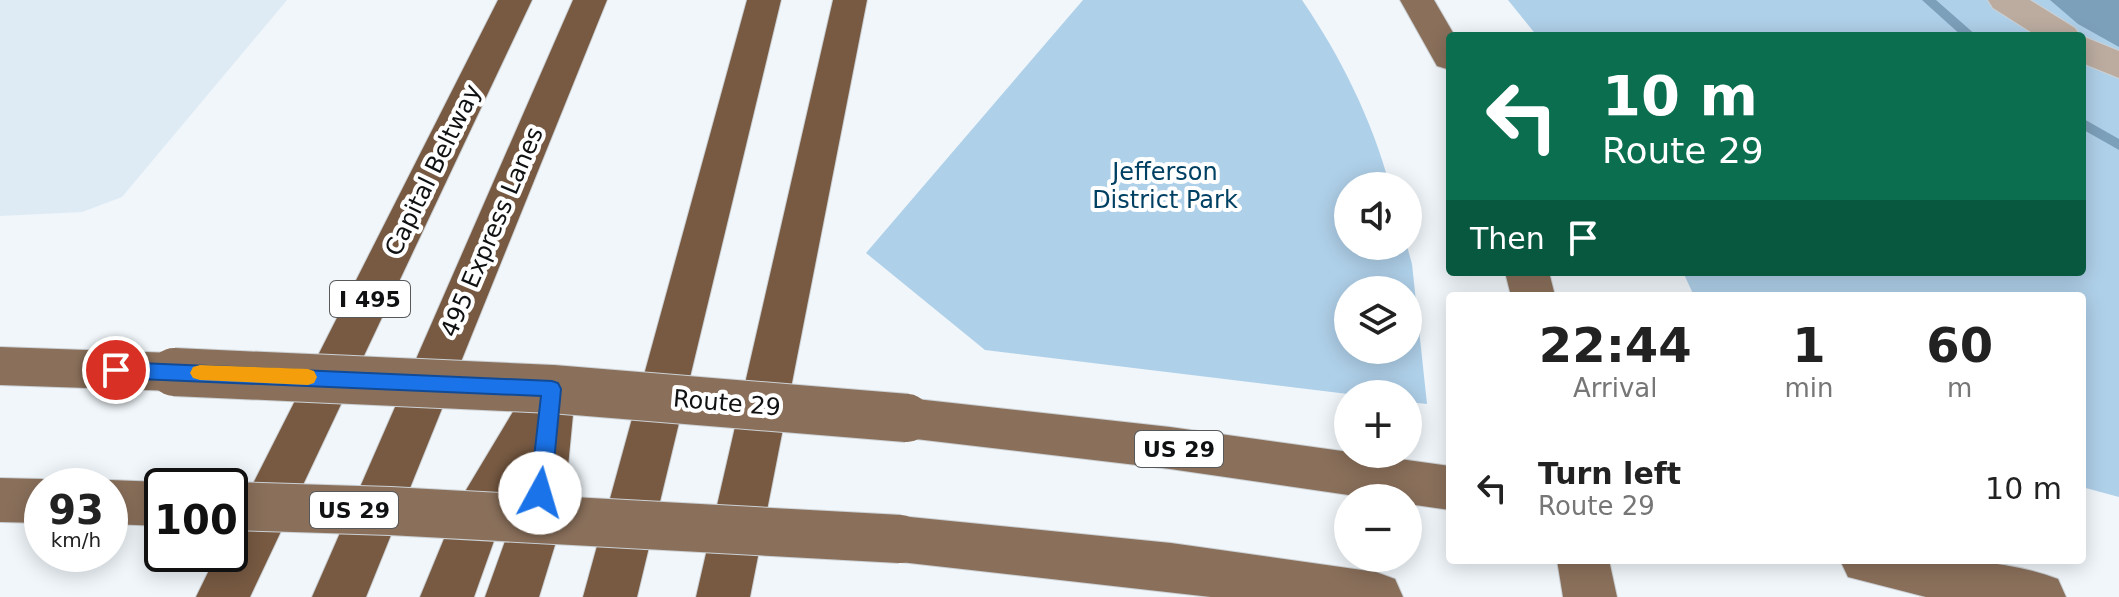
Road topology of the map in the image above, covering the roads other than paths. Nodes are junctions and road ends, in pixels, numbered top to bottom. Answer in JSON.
{"nodes":[{"id":1,"x":515,"y":0,"type":"edge"},
{"id":2,"x":590,"y":0,"type":"edge"},
{"id":3,"x":764,"y":0,"type":"edge"},
{"id":4,"x":850,"y":0,"type":"edge"},
{"id":5,"x":1417,"y":0,"type":"edge"},
{"id":6,"x":2005,"y":0,"type":"edge"},
{"id":7,"x":2056,"y":32,"type":"edge"},
{"id":8,"x":2086,"y":50,"type":"edge"},
{"id":9,"x":1446,"y":51,"type":"edge"},
{"id":10,"x":2119,"y":66,"type":"edge"},
{"id":11,"x":0,"y":366,"type":"edge"},
{"id":12,"x":552,"y":389,"type":"junction"},
{"id":13,"x":1446,"y":487,"type":"edge"},
{"id":14,"x":0,"y":500,"type":"edge"},
{"id":15,"x":24,"y":501,"type":"edge"},
{"id":16,"x":248,"y":507,"type":"edge"},
{"id":17,"x":478,"y":516,"type":"junction"},
{"id":18,"x":538,"y":519,"type":"junction"},
{"id":19,"x":1584,"y":564,"type":"edge"},
{"id":20,"x":1885,"y":564,"type":"edge"},
{"id":21,"x":223,"y":597,"type":"edge"},
{"id":22,"x":339,"y":597,"type":"edge"},
{"id":23,"x":447,"y":597,"type":"edge"},
{"id":24,"x":512,"y":597,"type":"edge"},
{"id":25,"x":610,"y":597,"type":"edge"},
{"id":26,"x":723,"y":597,"type":"edge"},
{"id":27,"x":1376,"y":597,"type":"edge"},
{"id":28,"x":1590,"y":597,"type":"edge"},
{"id":29,"x":2039,"y":597,"type":"edge"}],
"edges":[{"from":1,"to":21,"type":"highway","name":"Capital Beltway","number":"I 495"},
{"from":2,"to":22,"type":"highway","name":"495 Express Lanes"},
{"from":3,"to":25,"type":"highway"},
{"from":4,"to":26,"type":"highway"},
{"from":5,"to":9,"type":"main road"},
{"from":6,"to":7,"type":"lane"},
{"from":8,"to":10,"type":"lane"},
{"from":11,"to":12,"type":"main road","name":"Route 29","number":"US 29","bridge":true},
{"from":12,"to":13,"type":"main road","name":"Route 29","number":"US 29","bridge":true},
{"from":12,"to":17,"type":"highway"},
{"from":12,"to":18,"type":"highway"},
{"from":14,"to":15,"type":"main road"},
{"from":16,"to":17,"type":"main road","number":"US 29","bridge":true},
{"from":17,"to":18,"type":"main road","number":"US 29","bridge":true},
{"from":17,"to":23,"type":"highway"},
{"from":18,"to":24,"type":"highway"},
{"from":18,"to":27,"type":"main road","number":"US 29","bridge":true},
{"from":19,"to":28,"type":"main road"},
{"from":20,"to":29,"type":"main road"}]}
